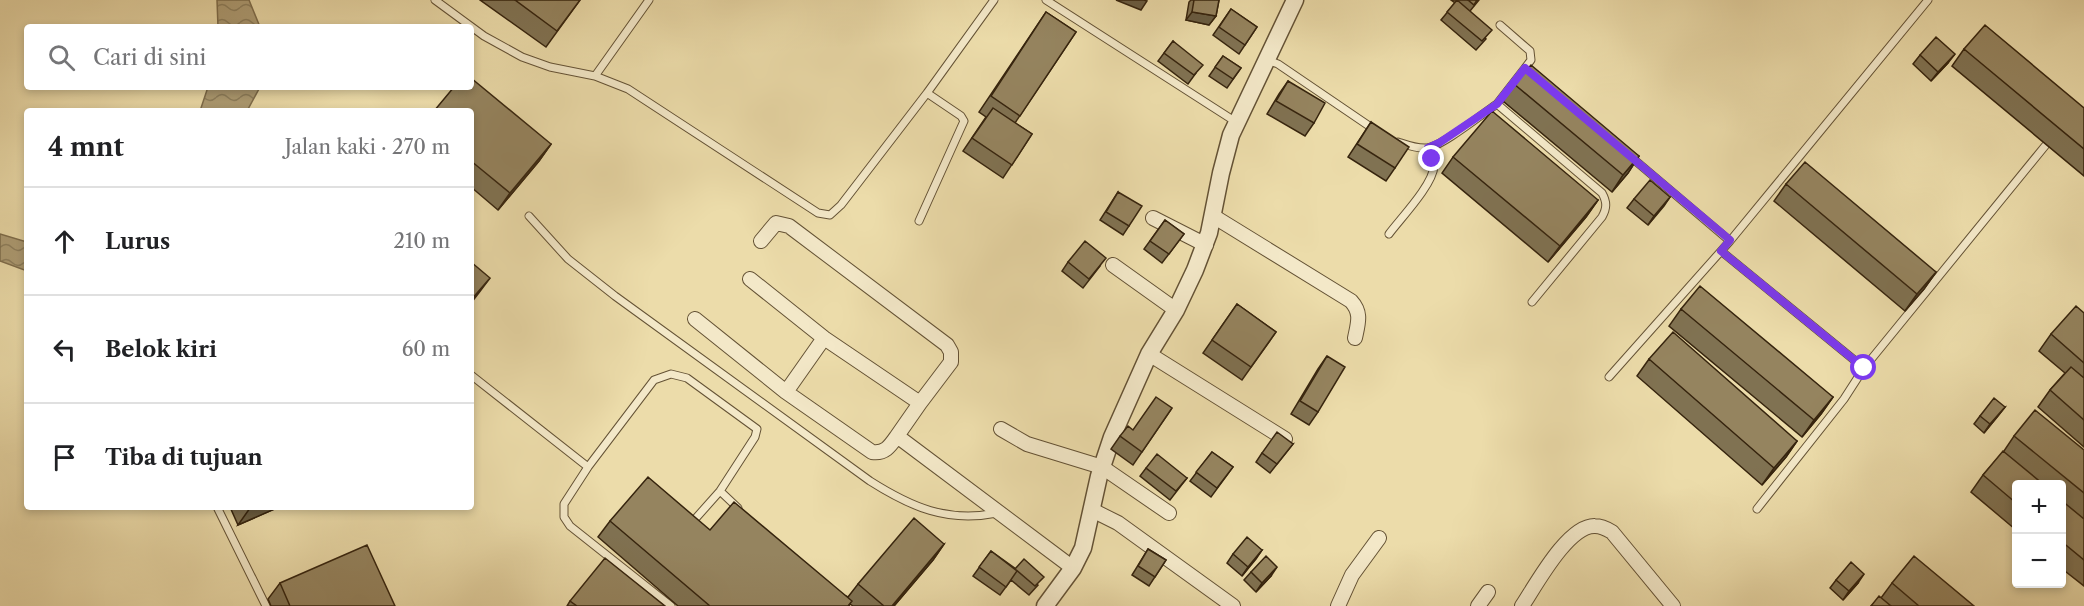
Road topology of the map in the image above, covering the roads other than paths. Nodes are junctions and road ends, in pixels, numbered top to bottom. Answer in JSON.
{"nodes":[{"id":1,"x":435,"y":0,"type":"edge"},
{"id":2,"x":649,"y":0,"type":"edge"},
{"id":3,"x":994,"y":0,"type":"edge"},
{"id":4,"x":1046,"y":0,"type":"edge"},
{"id":5,"x":1295,"y":0,"type":"edge"},
{"id":6,"x":1928,"y":0,"type":"edge"},
{"id":7,"x":468,"y":24,"type":"edge"},
{"id":8,"x":1500,"y":26,"type":"dead end"},
{"id":9,"x":474,"y":29,"type":"edge"},
{"id":10,"x":1267,"y":60,"type":"junction"},
{"id":11,"x":1525,"y":68,"type":"junction"},
{"id":12,"x":595,"y":76,"type":"junction"},
{"id":13,"x":1543,"y":83,"type":"edge"},
{"id":14,"x":927,"y":93,"type":"junction"},
{"id":15,"x":1497,"y":104,"type":"junction"},
{"id":16,"x":1236,"y":122,"type":"junction"},
{"id":17,"x":2045,"y":146,"type":"dead end"},
{"id":18,"x":1428,"y":148,"type":"junction"},
{"id":19,"x":1623,"y":150,"type":"edge"},
{"id":20,"x":529,"y":216,"type":"dead end"},
{"id":21,"x":1213,"y":216,"type":"junction"},
{"id":22,"x":1153,"y":218,"type":"dead end"},
{"id":23,"x":920,"y":221,"type":"dead end"},
{"id":24,"x":1389,"y":234,"type":"dead end"},
{"id":25,"x":1730,"y":240,"type":"junction"},
{"id":26,"x":760,"y":241,"type":"dead end"},
{"id":27,"x":1206,"y":245,"type":"junction"},
{"id":28,"x":1721,"y":251,"type":"junction"},
{"id":29,"x":1113,"y":265,"type":"dead end"},
{"id":30,"x":750,"y":279,"type":"dead end"},
{"id":31,"x":1532,"y":302,"type":"dead end"},
{"id":32,"x":1176,"y":310,"type":"junction"},
{"id":33,"x":695,"y":319,"type":"dead end"},
{"id":34,"x":824,"y":338,"type":"junction"},
{"id":35,"x":1355,"y":338,"type":"dead end"},
{"id":36,"x":1149,"y":354,"type":"junction"},
{"id":37,"x":1864,"y":368,"type":"junction"},
{"id":38,"x":474,"y":377,"type":"edge"},
{"id":39,"x":1609,"y":377,"type":"dead end"},
{"id":40,"x":786,"y":392,"type":"junction"},
{"id":41,"x":920,"y":404,"type":"junction"},
{"id":42,"x":1001,"y":429,"type":"dead end"},
{"id":43,"x":897,"y":436,"type":"junction"},
{"id":44,"x":1285,"y":439,"type":"edge"},
{"id":45,"x":588,"y":467,"type":"junction"},
{"id":46,"x":1102,"y":467,"type":"junction"},
{"id":47,"x":720,"y":491,"type":"junction"},
{"id":48,"x":1757,"y":509,"type":"dead end"},
{"id":49,"x":218,"y":510,"type":"edge"},
{"id":50,"x":1092,"y":510,"type":"junction"},
{"id":51,"x":1000,"y":512,"type":"junction"},
{"id":52,"x":1169,"y":513,"type":"dead end"},
{"id":53,"x":747,"y":515,"type":"edge"},
{"id":54,"x":696,"y":518,"type":"edge"},
{"id":55,"x":1379,"y":538,"type":"dead end"},
{"id":56,"x":1073,"y":568,"type":"junction"},
{"id":57,"x":1488,"y":592,"type":"dead end"},
{"id":58,"x":266,"y":606,"type":"edge"},
{"id":59,"x":670,"y":606,"type":"edge"},
{"id":60,"x":1045,"y":606,"type":"edge"},
{"id":61,"x":1233,"y":606,"type":"edge"},
{"id":62,"x":1338,"y":606,"type":"edge"},
{"id":63,"x":1478,"y":606,"type":"edge"},
{"id":64,"x":1522,"y":606,"type":"edge"},
{"id":65,"x":1673,"y":606,"type":"edge"}],
"edges":[{"from":1,"to":7,"type":"lane"},
{"from":2,"to":12,"type":"lane"},
{"from":3,"to":14,"type":"lane"},
{"from":4,"to":16,"type":"lane"},
{"from":5,"to":10,"type":"street"},
{"from":6,"to":25,"type":"lane"},
{"from":8,"to":11,"type":"lane"},
{"from":9,"to":12,"type":"lane"},
{"from":10,"to":16,"type":"street"},
{"from":10,"to":18,"type":"lane"},
{"from":11,"to":13,"type":"lane"},
{"from":11,"to":15,"type":"lane"},
{"from":12,"to":14,"type":"lane"},
{"from":14,"to":23,"type":"lane"},
{"from":15,"to":18,"type":"lane"},
{"from":15,"to":31,"type":"lane"},
{"from":16,"to":21,"type":"street"},
{"from":17,"to":37,"type":"lane"},
{"from":18,"to":24,"type":"lane"},
{"from":19,"to":25,"type":"lane"},
{"from":20,"to":51,"type":"lane"},
{"from":21,"to":27,"type":"street"},
{"from":21,"to":35,"type":"street"},
{"from":22,"to":27,"type":"street"},
{"from":25,"to":28,"type":"lane"},
{"from":26,"to":41,"type":"street"},
{"from":27,"to":32,"type":"street"},
{"from":28,"to":37,"type":"lane"},
{"from":28,"to":39,"type":"lane"},
{"from":29,"to":32,"type":"street"},
{"from":30,"to":34,"type":"street"},
{"from":32,"to":36,"type":"street"},
{"from":33,"to":40,"type":"street"},
{"from":34,"to":40,"type":"street"},
{"from":34,"to":41,"type":"street"},
{"from":36,"to":44,"type":"street"},
{"from":36,"to":46,"type":"street"},
{"from":37,"to":48,"type":"lane"},
{"from":38,"to":45,"type":"lane"},
{"from":40,"to":43,"type":"street"},
{"from":41,"to":43,"type":"street"},
{"from":42,"to":46,"type":"street"},
{"from":43,"to":51,"type":"street"},
{"from":45,"to":47,"type":"lane"},
{"from":45,"to":59,"type":"lane"},
{"from":46,"to":50,"type":"street"},
{"from":46,"to":52,"type":"street"},
{"from":47,"to":53,"type":"lane"},
{"from":47,"to":54,"type":"lane"},
{"from":49,"to":58,"type":"lane"},
{"from":50,"to":56,"type":"street"},
{"from":50,"to":61,"type":"street"},
{"from":51,"to":56,"type":"street"},
{"from":55,"to":62,"type":"street"},
{"from":56,"to":60,"type":"street"},
{"from":57,"to":63,"type":"street"},
{"from":64,"to":65,"type":"street"}]}
